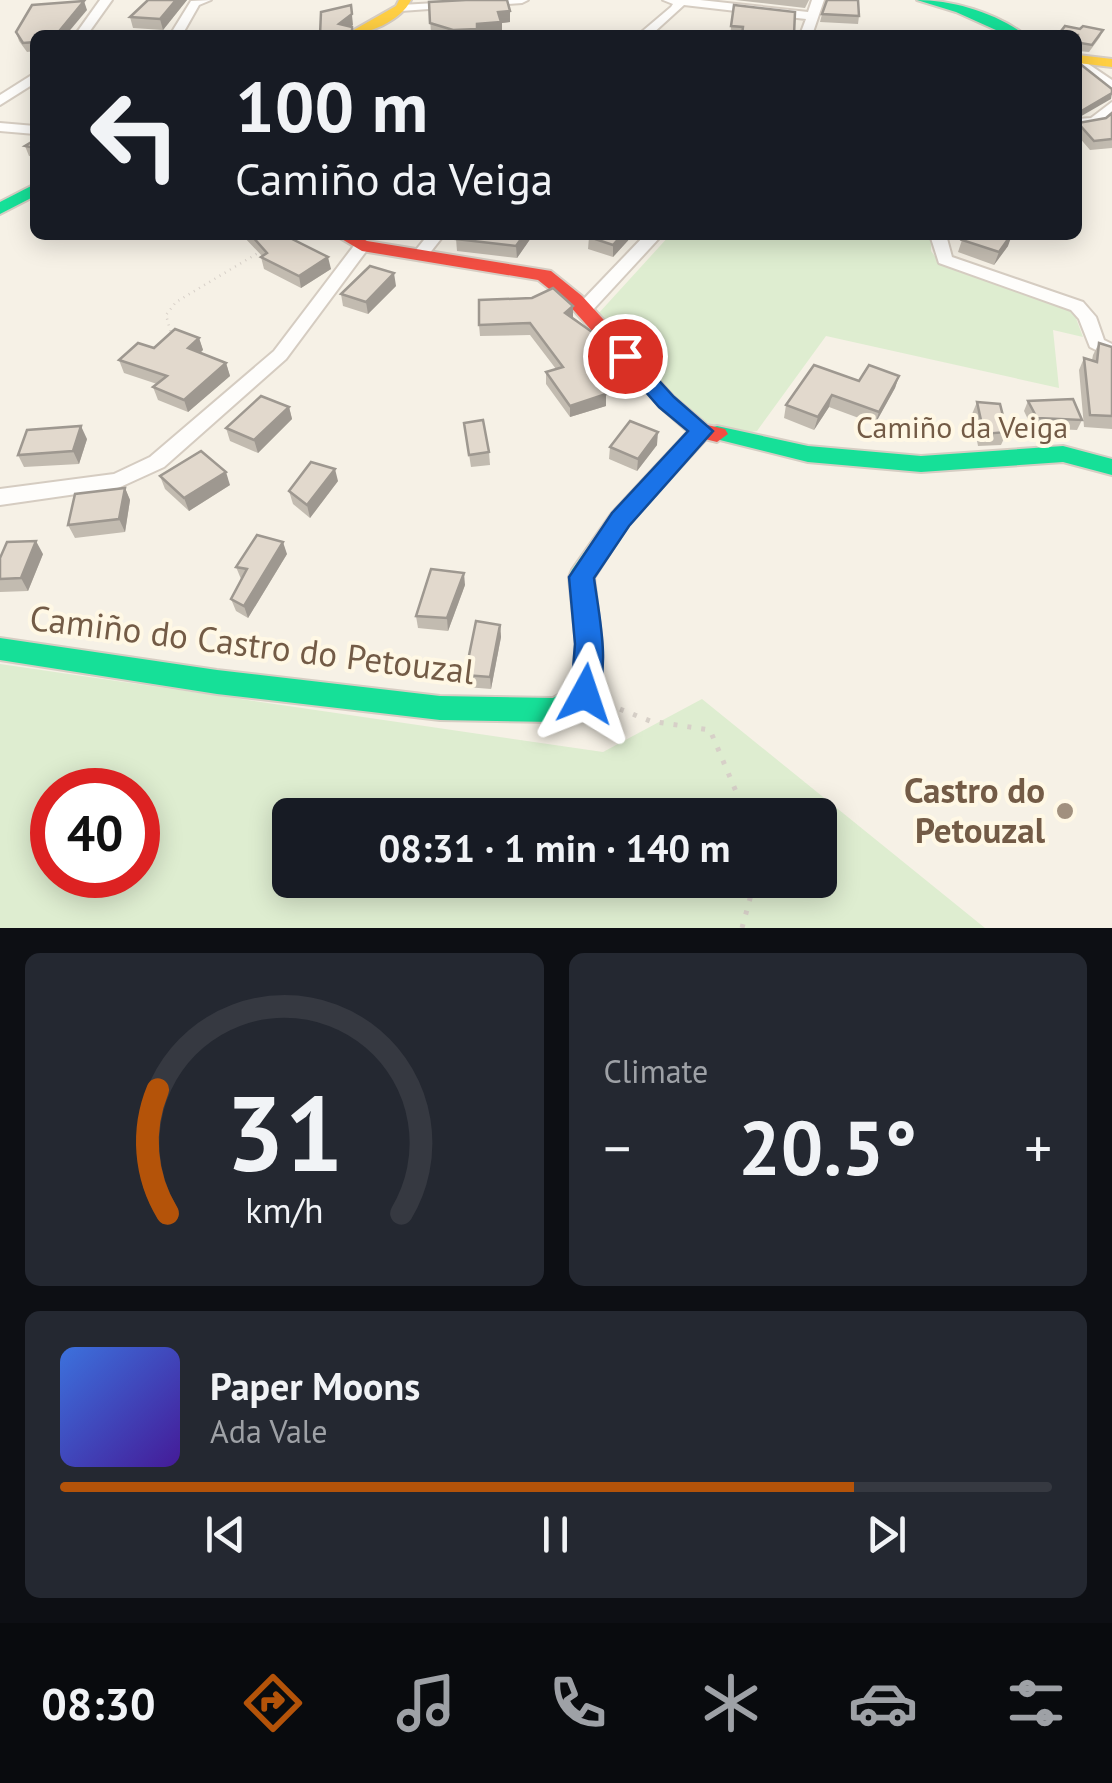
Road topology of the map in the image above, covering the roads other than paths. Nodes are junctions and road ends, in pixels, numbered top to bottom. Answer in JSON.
{"nodes":[{"id":1,"x":106,"y":0,"type":"edge"},
{"id":2,"x":206,"y":0,"type":"edge"},
{"id":3,"x":522,"y":0,"type":"edge"},
{"id":4,"x":818,"y":0,"type":"edge"},
{"id":5,"x":923,"y":0,"type":"edge"},
{"id":6,"x":674,"y":1,"type":"edge"},
{"id":7,"x":403,"y":4,"type":"edge"},
{"id":8,"x":812,"y":16,"type":"junction"},
{"id":9,"x":85,"y":30,"type":"edge"},
{"id":10,"x":179,"y":30,"type":"edge"},
{"id":11,"x":360,"y":30,"type":"edge"},
{"id":12,"x":650,"y":30,"type":"edge"},
{"id":13,"x":808,"y":30,"type":"edge"},
{"id":14,"x":1007,"y":30,"type":"edge"},
{"id":15,"x":1082,"y":60,"type":"edge"},
{"id":16,"x":1082,"y":63,"type":"edge"},
{"id":17,"x":1112,"y":63,"type":"edge"},
{"id":18,"x":30,"y":80,"type":"edge"},
{"id":19,"x":1112,"y":86,"type":"edge"},
{"id":20,"x":0,"y":102,"type":"edge"},
{"id":21,"x":1112,"y":106,"type":"edge"},
{"id":22,"x":1082,"y":123,"type":"edge"},
{"id":23,"x":0,"y":127,"type":"edge"},
{"id":24,"x":30,"y":130,"type":"edge"},
{"id":25,"x":30,"y":192,"type":"edge"},
{"id":26,"x":0,"y":209,"type":"edge"},
{"id":27,"x":432,"y":240,"type":"edge"},
{"id":28,"x":649,"y":240,"type":"edge"},
{"id":29,"x":939,"y":240,"type":"edge"},
{"id":30,"x":353,"y":241,"type":"edge"},
{"id":31,"x":419,"y":256,"type":"junction"},
{"id":32,"x":584,"y":309,"type":"junction"},
{"id":33,"x":1112,"y":352,"type":"edge"},
{"id":34,"x":702,"y":431,"type":"junction"},
{"id":35,"x":1112,"y":467,"type":"edge"},
{"id":36,"x":0,"y":497,"type":"edge"},
{"id":37,"x":0,"y":649,"type":"edge"}],
"edges":[{"from":1,"to":9,"type":"street"},
{"from":2,"to":10,"type":"street"},
{"from":3,"to":7,"type":"street"},
{"from":4,"to":8,"type":"street"},
{"from":5,"to":14,"type":"street"},
{"from":6,"to":8,"type":"street"},
{"from":6,"to":12,"type":"street"},
{"from":7,"to":11,"type":"street"},
{"from":8,"to":13,"type":"street"},
{"from":15,"to":17,"type":"street"},
{"from":16,"to":19,"type":"street"},
{"from":18,"to":20,"type":"street"},
{"from":21,"to":22,"type":"street"},
{"from":23,"to":24,"type":"street"},
{"from":25,"to":26,"type":"street"},
{"from":27,"to":31,"type":"street"},
{"from":28,"to":32,"type":"street"},
{"from":29,"to":33,"type":"street"},
{"from":30,"to":31,"type":"street","name":"Camiño da Veiga"},
{"from":30,"to":36,"type":"street"},
{"from":31,"to":32,"type":"street","name":"Camiño da Veiga"},
{"from":32,"to":34,"type":"street","name":"Camiño da Veiga"},
{"from":34,"to":35,"type":"street","name":"Camiño da Veiga"},
{"from":34,"to":37,"type":"street","name":"Camiño do Castro do Petouzal"}]}
